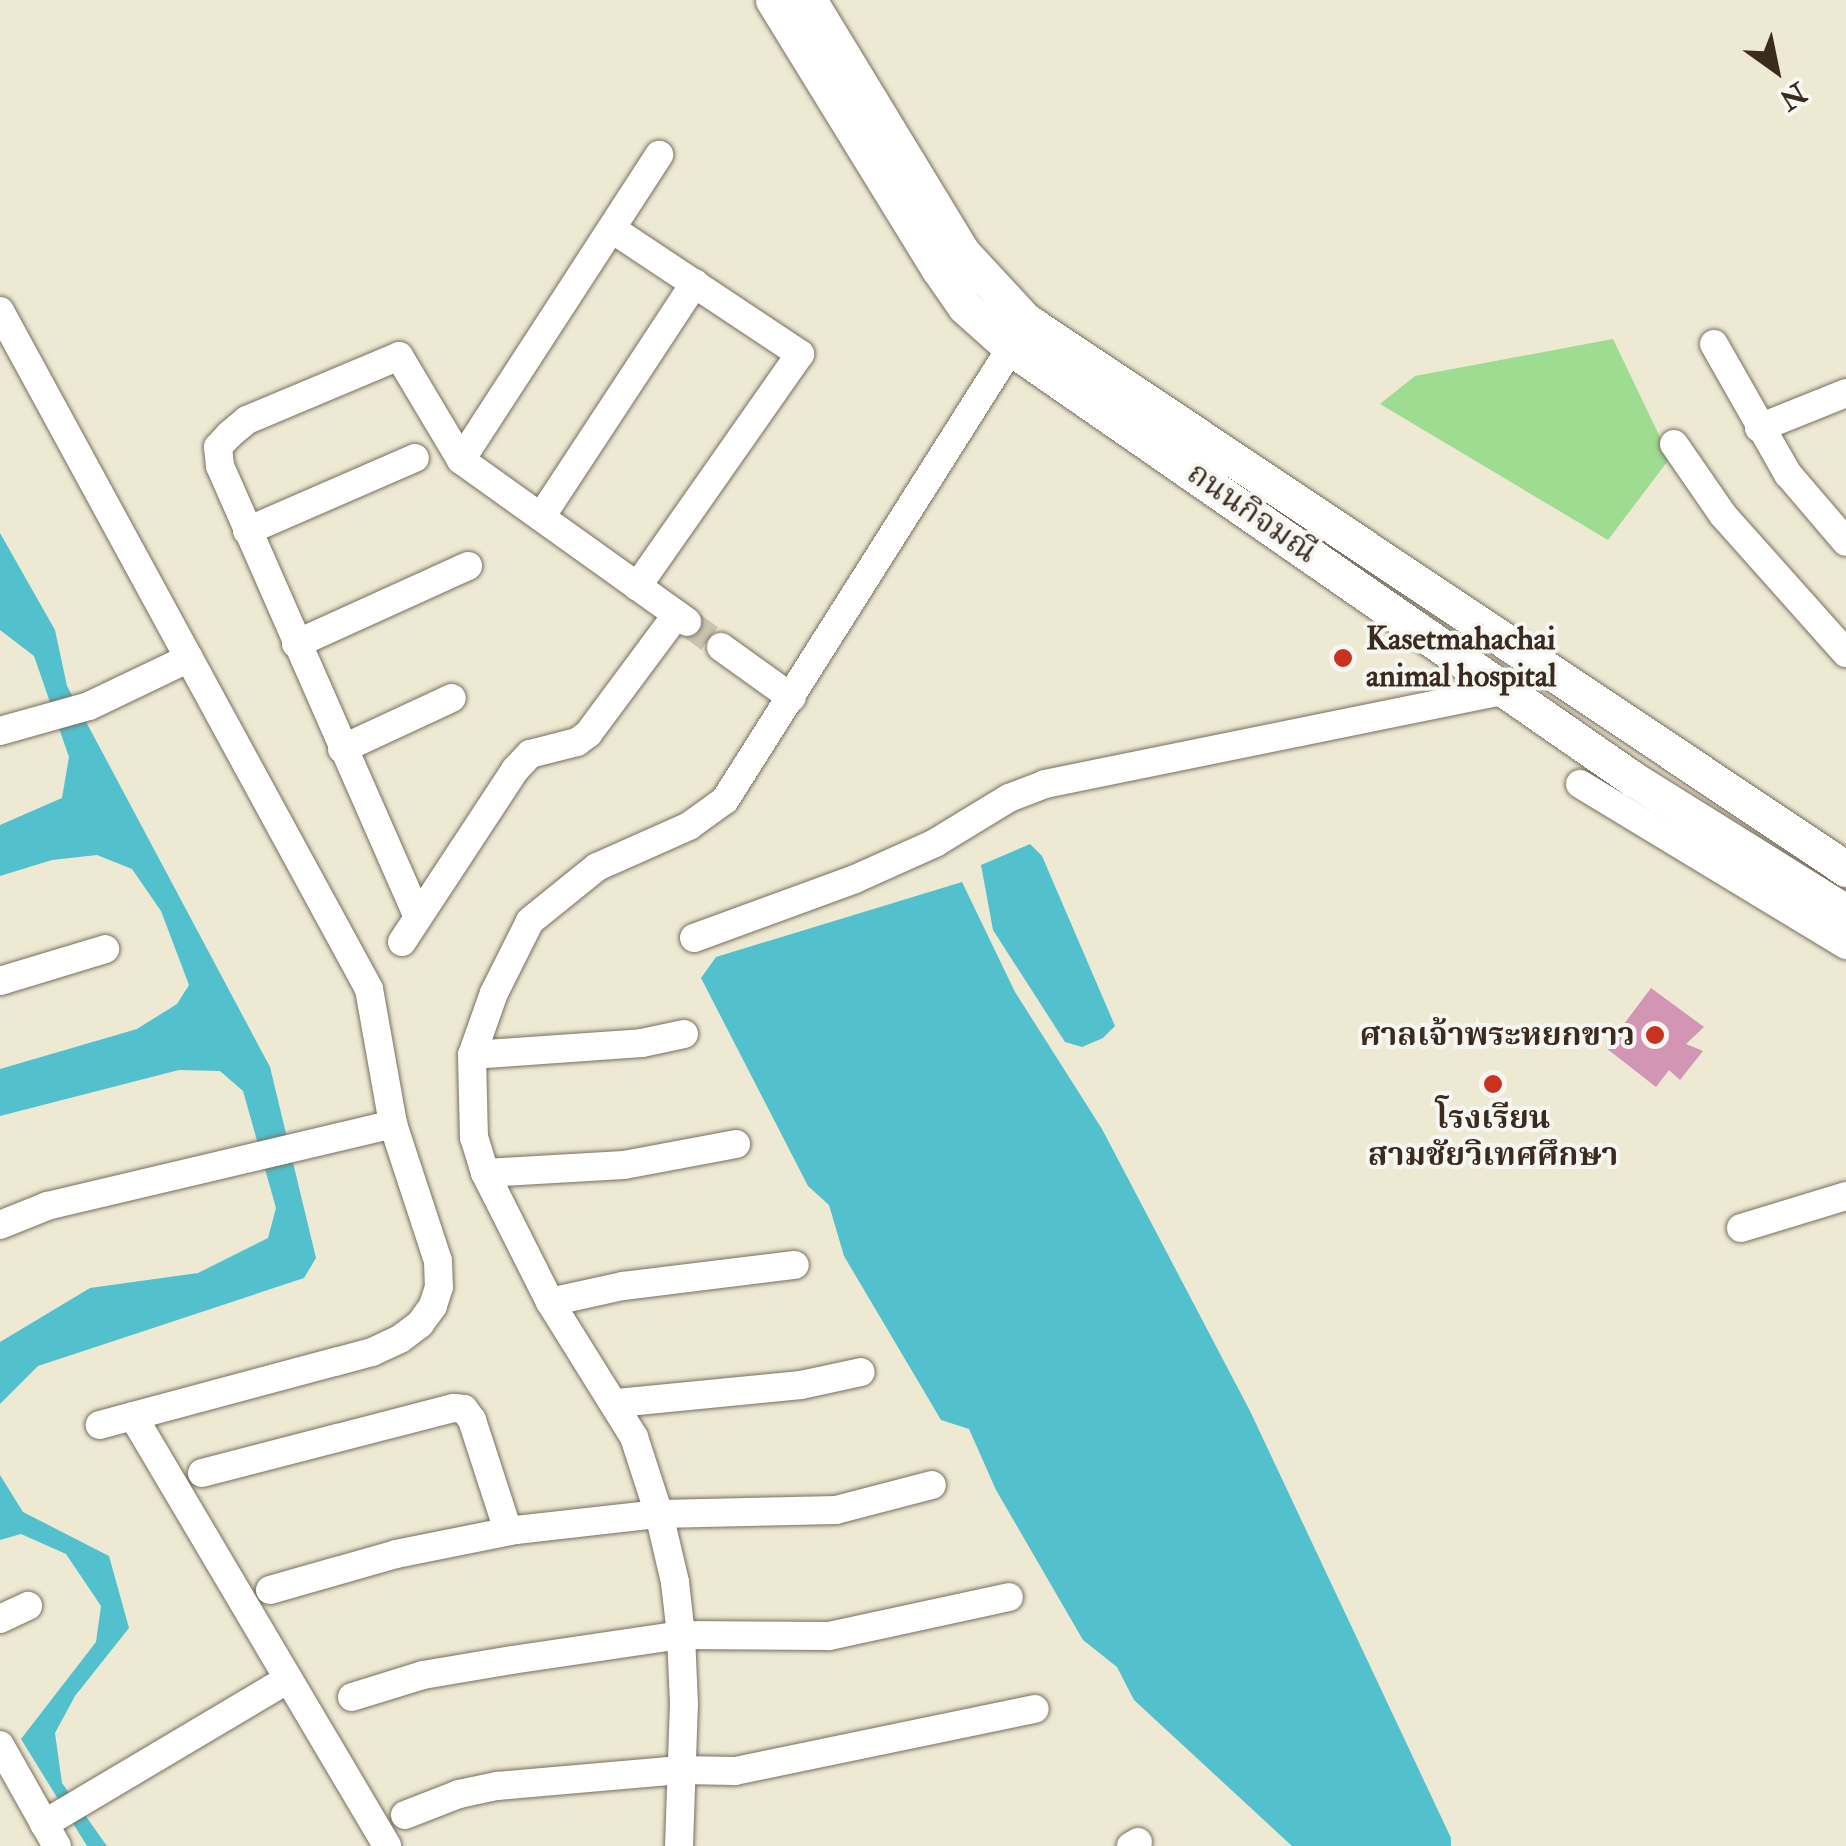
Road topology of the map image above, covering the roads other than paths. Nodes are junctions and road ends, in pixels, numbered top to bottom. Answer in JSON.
{"nodes":[{"id":1,"x":774,"y":0,"type":"edge"},
{"id":2,"x":809,"y":0,"type":"edge"},
{"id":3,"x":660,"y":155,"type":"dead end"},
{"id":4,"x":612,"y":229,"type":"junction"},
{"id":5,"x":696,"y":283,"type":"junction"},
{"id":6,"x":0,"y":311,"type":"edge"},
{"id":7,"x":1714,"y":344,"type":"dead end"},
{"id":8,"x":1012,"y":348,"type":"junction"},
{"id":9,"x":1846,"y":393,"type":"edge"},
{"id":10,"x":1759,"y":428,"type":"junction"},
{"id":11,"x":1674,"y":444,"type":"dead end"},
{"id":12,"x":416,"y":458,"type":"dead end"},
{"id":13,"x":462,"y":460,"type":"junction"},
{"id":14,"x":541,"y":517,"type":"junction"},
{"id":15,"x":247,"y":531,"type":"junction"},
{"id":16,"x":1846,"y":542,"type":"edge"},
{"id":17,"x":468,"y":566,"type":"dead end"},
{"id":18,"x":637,"y":587,"type":"junction"},
{"id":19,"x":296,"y":644,"type":"junction"},
{"id":20,"x":721,"y":646,"type":"tunnel mouth"},
{"id":21,"x":1846,"y":653,"type":"edge"},
{"id":22,"x":188,"y":658,"type":"junction"},
{"id":23,"x":1506,"y":690,"type":"junction"},
{"id":24,"x":452,"y":698,"type":"dead end"},
{"id":25,"x":792,"y":698,"type":"junction"},
{"id":26,"x":0,"y":731,"type":"edge"},
{"id":27,"x":342,"y":749,"type":"junction"},
{"id":28,"x":1580,"y":784,"type":"dead end"},
{"id":29,"x":1757,"y":809,"type":"junction"},
{"id":30,"x":1735,"y":843,"type":"junction"},
{"id":31,"x":1846,"y":868,"type":"edge"},
{"id":32,"x":1846,"y":912,"type":"edge"},
{"id":33,"x":418,"y":917,"type":"junction"},
{"id":34,"x":694,"y":938,"type":"dead end"},
{"id":35,"x":402,"y":942,"type":"dead end"},
{"id":36,"x":1846,"y":945,"type":"edge"},
{"id":37,"x":105,"y":949,"type":"dead end"},
{"id":38,"x":0,"y":981,"type":"edge"},
{"id":39,"x":684,"y":1034,"type":"dead end"},
{"id":40,"x":472,"y":1055,"type":"junction"},
{"id":41,"x":393,"y":1124,"type":"junction"},
{"id":42,"x":736,"y":1144,"type":"dead end"},
{"id":43,"x":485,"y":1173,"type":"junction"},
{"id":44,"x":1846,"y":1196,"type":"edge"},
{"id":45,"x":0,"y":1225,"type":"edge"},
{"id":46,"x":1741,"y":1228,"type":"dead end"},
{"id":47,"x":794,"y":1265,"type":"dead end"},
{"id":48,"x":550,"y":1302,"type":"junction"},
{"id":49,"x":861,"y":1372,"type":"dead end"},
{"id":50,"x":616,"y":1402,"type":"junction"},
{"id":51,"x":133,"y":1416,"type":"junction"},
{"id":52,"x":100,"y":1425,"type":"dead end"},
{"id":53,"x":202,"y":1473,"type":"dead end"},
{"id":54,"x":932,"y":1485,"type":"dead end"},
{"id":55,"x":660,"y":1514,"type":"junction"},
{"id":56,"x":508,"y":1532,"type":"junction"},
{"id":57,"x":270,"y":1590,"type":"dead end"},
{"id":58,"x":1009,"y":1597,"type":"dead end"},
{"id":59,"x":28,"y":1606,"type":"dead end"},
{"id":60,"x":0,"y":1619,"type":"edge"},
{"id":61,"x":681,"y":1636,"type":"junction"},
{"id":62,"x":288,"y":1679,"type":"junction"},
{"id":63,"x":352,"y":1697,"type":"dead end"},
{"id":64,"x":1035,"y":1709,"type":"dead end"},
{"id":65,"x":0,"y":1745,"type":"edge"},
{"id":66,"x":680,"y":1770,"type":"junction"},
{"id":67,"x":405,"y":1815,"type":"dead end"},
{"id":68,"x":51,"y":1835,"type":"edge"},
{"id":69,"x":387,"y":1846,"type":"edge"},
{"id":70,"x":679,"y":1846,"type":"edge"}],
"edges":[{"from":1,"to":8,"type":"main road","name":"ถนนกิจมณี"},
{"from":2,"to":29,"type":"main road","name":"ถนนกิจมณี"},
{"from":3,"to":4,"type":"street"},
{"from":4,"to":5,"type":"street"},
{"from":4,"to":13,"type":"street"},
{"from":5,"to":14,"type":"street"},
{"from":5,"to":18,"type":"street"},
{"from":6,"to":22,"type":"street"},
{"from":7,"to":10,"type":"street"},
{"from":8,"to":23,"type":"main road","name":"ถนนกิจมณี"},
{"from":8,"to":25,"type":"street"},
{"from":9,"to":10,"type":"street"},
{"from":10,"to":16,"type":"street"},
{"from":11,"to":21,"type":"street"},
{"from":12,"to":15,"type":"street"},
{"from":13,"to":14,"type":"street"},
{"from":13,"to":15,"type":"street"},
{"from":14,"to":18,"type":"street"},
{"from":15,"to":19,"type":"street"},
{"from":17,"to":19,"type":"street"},
{"from":18,"to":33,"type":"street"},
{"from":19,"to":27,"type":"street"},
{"from":20,"to":25,"type":"street"},
{"from":22,"to":26,"type":"street"},
{"from":22,"to":41,"type":"street"},
{"from":23,"to":30,"type":"main road","name":"ถนนกิจมณี"},
{"from":23,"to":34,"type":"street"},
{"from":24,"to":27,"type":"street"},
{"from":25,"to":40,"type":"street"},
{"from":27,"to":33,"type":"street"},
{"from":28,"to":36,"type":"street"},
{"from":29,"to":30,"type":"main road"},
{"from":29,"to":31,"type":"main road","name":"ถนนกิจมณี"},
{"from":30,"to":32,"type":"main road","name":"ถนนกิจมณี"},
{"from":33,"to":35,"type":"street"},
{"from":37,"to":38,"type":"street"},
{"from":39,"to":40,"type":"street"},
{"from":40,"to":43,"type":"street"},
{"from":41,"to":45,"type":"street"},
{"from":41,"to":51,"type":"street"},
{"from":42,"to":43,"type":"street"},
{"from":43,"to":48,"type":"street"},
{"from":44,"to":46,"type":"street"},
{"from":47,"to":48,"type":"street"},
{"from":48,"to":50,"type":"street"},
{"from":49,"to":50,"type":"street"},
{"from":50,"to":55,"type":"street"},
{"from":51,"to":52,"type":"street"},
{"from":51,"to":62,"type":"street"},
{"from":53,"to":56,"type":"street"},
{"from":54,"to":55,"type":"street"},
{"from":55,"to":56,"type":"street"},
{"from":55,"to":61,"type":"street"},
{"from":56,"to":57,"type":"street"},
{"from":58,"to":61,"type":"street"},
{"from":59,"to":60,"type":"street"},
{"from":61,"to":63,"type":"street"},
{"from":61,"to":66,"type":"street"},
{"from":62,"to":68,"type":"street"},
{"from":62,"to":69,"type":"street"},
{"from":64,"to":66,"type":"street"},
{"from":65,"to":68,"type":"street"},
{"from":66,"to":67,"type":"street"},
{"from":66,"to":70,"type":"street"}]}
